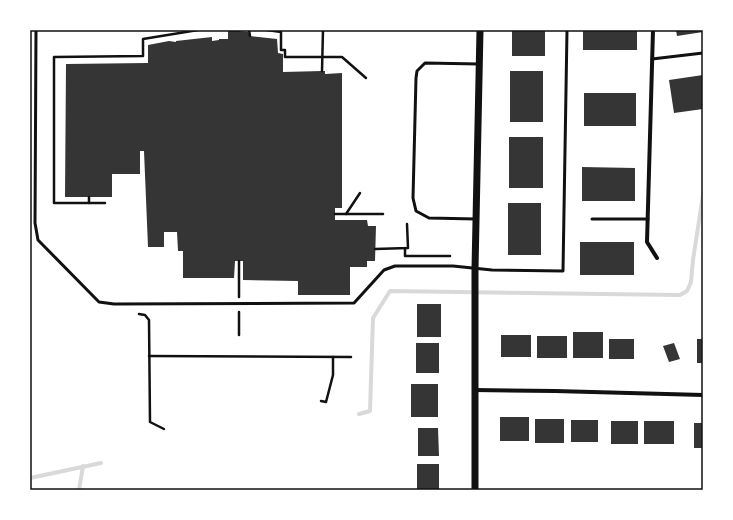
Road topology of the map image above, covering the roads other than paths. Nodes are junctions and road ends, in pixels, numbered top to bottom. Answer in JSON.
{"nodes":[{"id":1,"x":36,"y":30,"type":"edge"},
{"id":2,"x":480,"y":30,"type":"edge"},
{"id":3,"x":567,"y":30,"type":"edge"},
{"id":4,"x":653,"y":30,"type":"edge"},
{"id":5,"x":703,"y":53,"type":"edge"},
{"id":6,"x":652,"y":59,"type":"junction"},
{"id":7,"x":479,"y":64,"type":"junction"},
{"id":8,"x":476,"y":219,"type":"junction"},
{"id":9,"x":592,"y":219,"type":"dead end"},
{"id":10,"x":648,"y":219,"type":"junction"},
{"id":11,"x":657,"y":258,"type":"dead end"},
{"id":12,"x":475,"y":270,"type":"junction"},
{"id":13,"x":474,"y":390,"type":"junction"},
{"id":14,"x":703,"y":395,"type":"edge"},
{"id":15,"x":475,"y":490,"type":"edge"}],
"edges":[{"from":1,"to":12,"type":"lane"},
{"from":2,"to":7,"type":"street"},
{"from":3,"to":12,"type":"lane"},
{"from":4,"to":6,"type":"street"},
{"from":5,"to":6,"type":"lane"},
{"from":6,"to":10,"type":"street"},
{"from":7,"to":8,"type":"street"},
{"from":7,"to":8,"type":"lane"},
{"from":8,"to":12,"type":"street"},
{"from":9,"to":10,"type":"lane"},
{"from":10,"to":11,"type":"street"},
{"from":12,"to":13,"type":"street"},
{"from":13,"to":14,"type":"street"},
{"from":13,"to":15,"type":"street"}]}
